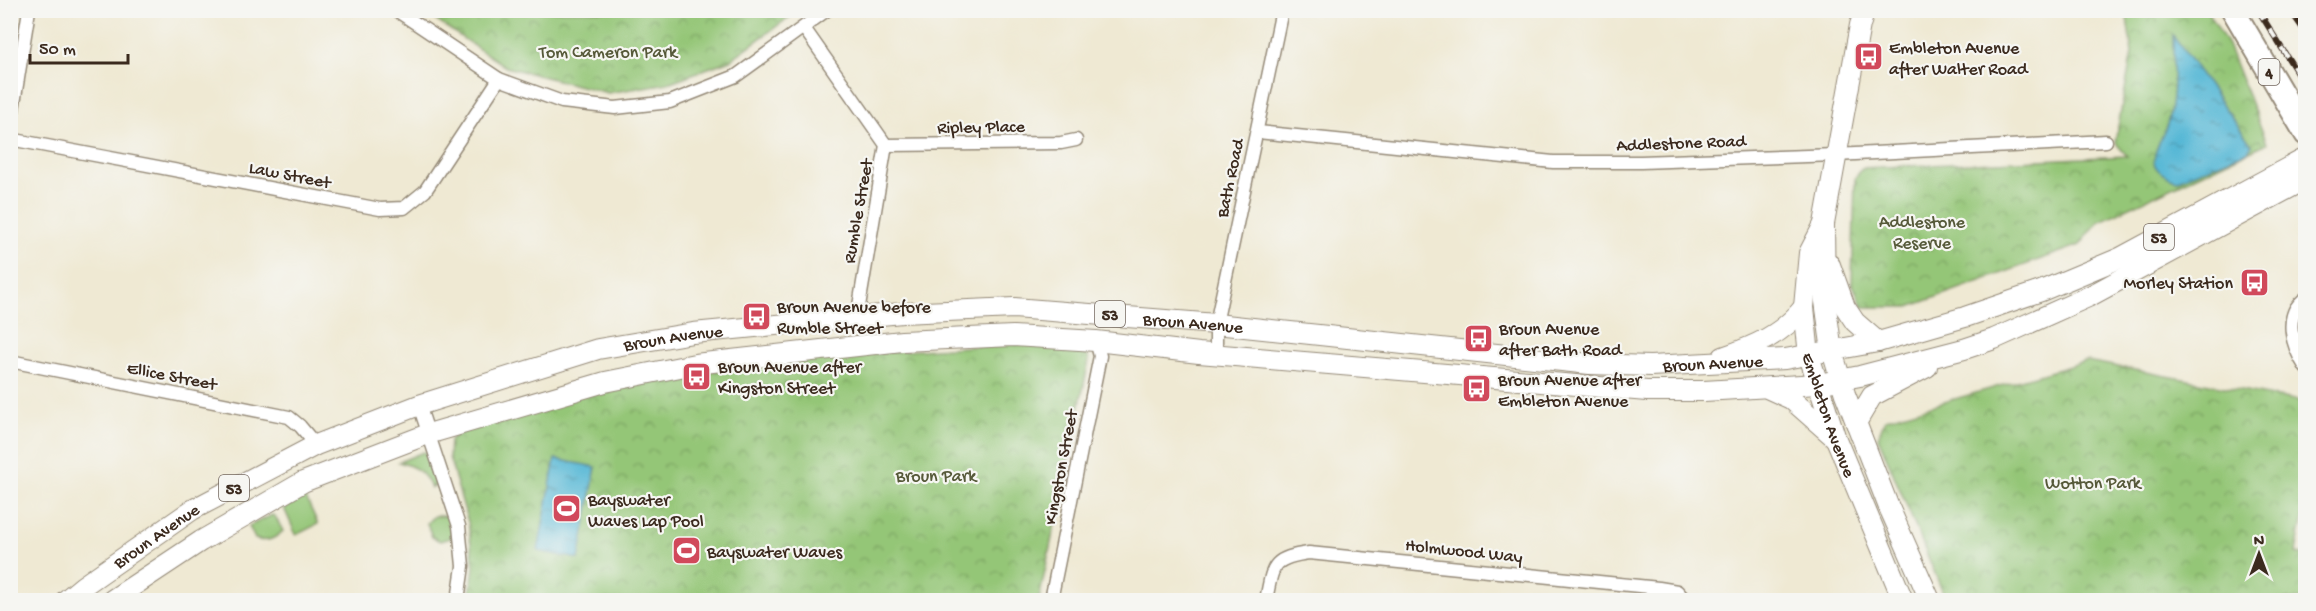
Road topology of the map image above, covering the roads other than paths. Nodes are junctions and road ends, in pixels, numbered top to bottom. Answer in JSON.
{"nodes":[{"id":1,"x":29,"y":10,"type":"edge"},
{"id":2,"x":396,"y":10,"type":"edge"},
{"id":3,"x":827,"y":10,"type":"edge"},
{"id":4,"x":1282,"y":10,"type":"edge"},
{"id":5,"x":2231,"y":10,"type":"edge"},
{"id":6,"x":1862,"y":15,"type":"edge"},
{"id":7,"x":804,"y":28,"type":"junction"},
{"id":8,"x":499,"y":79,"type":"junction"},
{"id":9,"x":10,"y":128,"type":"edge"},
{"id":10,"x":1258,"y":132,"type":"junction"},
{"id":11,"x":2306,"y":134,"type":"edge"},
{"id":12,"x":10,"y":139,"type":"edge"},
{"id":13,"x":1076,"y":140,"type":"dead end"},
{"id":14,"x":2106,"y":141,"type":"dead end"},
{"id":15,"x":886,"y":145,"type":"junction"},
{"id":16,"x":1836,"y":155,"type":"junction"},
{"id":17,"x":2306,"y":158,"type":"edge"},
{"id":18,"x":2306,"y":179,"type":"edge"},
{"id":19,"x":2278,"y":183,"type":"junction"},
{"id":20,"x":1824,"y":224,"type":"junction"},
{"id":21,"x":1825,"y":252,"type":"junction"},
{"id":22,"x":2306,"y":298,"type":"edge"},
{"id":23,"x":1804,"y":307,"type":"junction"},
{"id":24,"x":857,"y":318,"type":"junction"},
{"id":25,"x":1216,"y":324,"type":"junction"},
{"id":26,"x":2300,"y":339,"type":"edge"},
{"id":27,"x":1096,"y":340,"type":"junction"},
{"id":28,"x":1878,"y":342,"type":"junction"},
{"id":29,"x":1964,"y":349,"type":"junction"},
{"id":30,"x":1832,"y":351,"type":"junction"},
{"id":31,"x":1216,"y":354,"type":"junction"},
{"id":32,"x":1809,"y":356,"type":"junction"},
{"id":33,"x":10,"y":361,"type":"edge"},
{"id":34,"x":1701,"y":365,"type":"junction"},
{"id":35,"x":2306,"y":368,"type":"edge"},
{"id":36,"x":1841,"y":380,"type":"junction"},
{"id":37,"x":1818,"y":384,"type":"junction"},
{"id":38,"x":1769,"y":389,"type":"junction"},
{"id":39,"x":419,"y":405,"type":"junction"},
{"id":40,"x":1856,"y":423,"type":"junction"},
{"id":41,"x":428,"y":434,"type":"junction"},
{"id":42,"x":1836,"y":439,"type":"junction"},
{"id":43,"x":316,"y":445,"type":"junction"},
{"id":44,"x":66,"y":600,"type":"edge"},
{"id":45,"x":112,"y":600,"type":"edge"},
{"id":46,"x":458,"y":600,"type":"edge"},
{"id":47,"x":1051,"y":600,"type":"edge"},
{"id":48,"x":1266,"y":600,"type":"edge"},
{"id":49,"x":1685,"y":600,"type":"edge"},
{"id":50,"x":1903,"y":600,"type":"edge"},
{"id":51,"x":1930,"y":600,"type":"edge"}],
"edges":[{"from":1,"to":9,"type":"street"},
{"from":2,"to":8,"type":"street"},
{"from":3,"to":7,"type":"street"},
{"from":4,"to":10,"type":"street","name":"Bath Road"},
{"from":5,"to":11,"type":"highway","number":"4"},
{"from":6,"to":16,"type":"main road","name":"Embleton Avenue"},
{"from":7,"to":8,"type":"street"},
{"from":7,"to":15,"type":"street","name":"Rumble Street"},
{"from":8,"to":12,"type":"street","name":"Law Street"},
{"from":10,"to":16,"type":"street","name":"Addlestone Road"},
{"from":10,"to":25,"type":"street","name":"Bath Road"},
{"from":13,"to":15,"type":"street","name":"Ripley Place"},
{"from":14,"to":16,"type":"street","name":"Addlestone Road"},
{"from":15,"to":24,"type":"street","name":"Rumble Street"},
{"from":16,"to":20,"type":"main road","name":"Embleton Avenue"},
{"from":17,"to":19,"type":"main road","name":"Broun Avenue","number":"53"},
{"from":18,"to":19,"type":"main road","name":"Broun Avenue","number":"53"},
{"from":19,"to":28,"type":"main road","name":"Broun Avenue","number":"53"},
{"from":19,"to":29,"type":"main road","name":"Broun Avenue","number":"53"},
{"from":20,"to":21,"type":"main road","name":"Embleton Avenue"},
{"from":20,"to":23,"type":"main road","name":"Embleton Avenue"},
{"from":21,"to":28,"type":"main road"},
{"from":21,"to":30,"type":"main road","name":"Embleton Avenue"},
{"from":22,"to":26,"type":"street"},
{"from":23,"to":32,"type":"main road","name":"Embleton Avenue"},
{"from":23,"to":34,"type":"main road"},
{"from":24,"to":25,"type":"main road","name":"Broun Avenue","number":"53"},
{"from":24,"to":39,"type":"main road","name":"Broun Avenue","number":"53"},
{"from":25,"to":31,"type":"street","name":"Bath Road"},
{"from":25,"to":34,"type":"main road","name":"Broun Avenue","number":"53"},
{"from":26,"to":35,"type":"street"},
{"from":27,"to":31,"type":"main road","name":"Broun Avenue","number":"53"},
{"from":27,"to":41,"type":"main road","name":"Broun Avenue","number":"53"},
{"from":27,"to":47,"type":"street","name":"Kingston Street"},
{"from":28,"to":30,"type":"main road","name":"Broun Avenue","number":"53"},
{"from":29,"to":36,"type":"main road","name":"Broun Avenue","number":"53"},
{"from":29,"to":40,"type":"main road"},
{"from":30,"to":32,"type":"main road","name":"Broun Avenue","number":"53"},
{"from":30,"to":36,"type":"main road","name":"Embleton Avenue"},
{"from":31,"to":38,"type":"main road","name":"Broun Avenue","number":"53"},
{"from":32,"to":34,"type":"main road","name":"Broun Avenue","number":"53"},
{"from":32,"to":37,"type":"main road","name":"Embleton Avenue"},
{"from":33,"to":43,"type":"street","name":"Ellice Street"},
{"from":36,"to":37,"type":"main road","name":"Broun Avenue","number":"53"},
{"from":36,"to":40,"type":"main road","name":"Embleton Avenue"},
{"from":37,"to":38,"type":"main road","name":"Broun Avenue","number":"53"},
{"from":37,"to":42,"type":"main road","name":"Embleton Avenue"},
{"from":38,"to":42,"type":"main road"},
{"from":39,"to":41,"type":"street"},
{"from":39,"to":43,"type":"main road","name":"Broun Avenue","number":"53"},
{"from":40,"to":51,"type":"main road","name":"Embleton Avenue"},
{"from":41,"to":45,"type":"main road","name":"Broun Avenue","number":"53"},
{"from":41,"to":46,"type":"street"},
{"from":42,"to":50,"type":"main road","name":"Embleton Avenue"},
{"from":43,"to":44,"type":"main road","name":"Broun Avenue","number":"53"},
{"from":48,"to":49,"type":"street","name":"Holmwood Way"}]}
